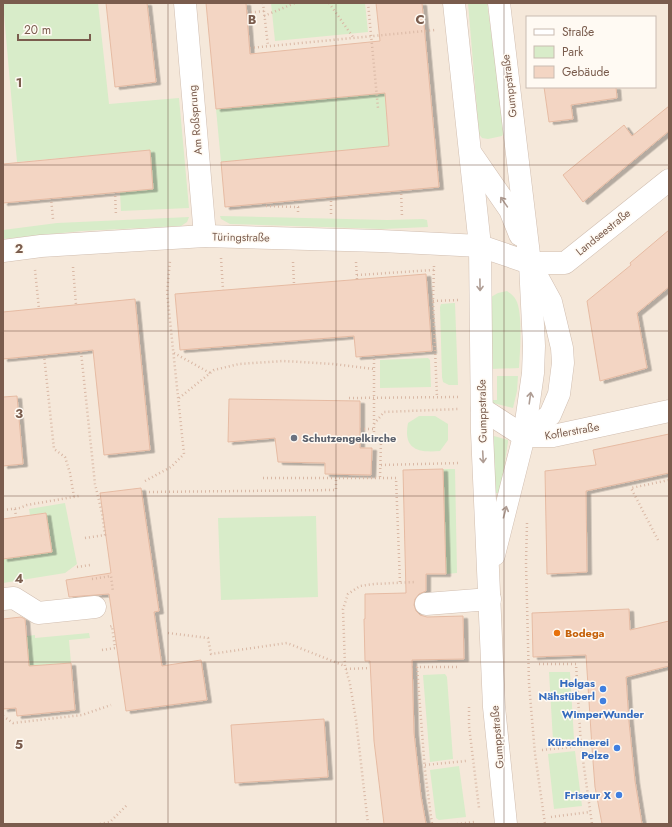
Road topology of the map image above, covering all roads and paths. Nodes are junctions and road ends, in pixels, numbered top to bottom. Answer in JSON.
{"nodes":[{"id":1,"x":185,"y":3,"type":"edge"},
{"id":2,"x":263,"y":3,"type":"edge"},
{"id":3,"x":295,"y":3,"type":"edge"},
{"id":4,"x":330,"y":3,"type":"edge"},
{"id":5,"x":368,"y":3,"type":"edge"},
{"id":6,"x":454,"y":3,"type":"edge"},
{"id":7,"x":499,"y":3,"type":"edge"},
{"id":8,"x":264,"y":11,"type":"junction"},
{"id":9,"x":247,"y":13,"type":"dead end"},
{"id":10,"x":264,"y":16,"type":"junction"},
{"id":11,"x":440,"y":29,"type":"dead end"},
{"id":12,"x":372,"y":36,"type":"junction"},
{"id":13,"x":353,"y":38,"type":"junction"},
{"id":14,"x":268,"y":46,"type":"junction"},
{"id":15,"x":250,"y":48,"type":"dead end"},
{"id":16,"x":378,"y":108,"type":"dead end"},
{"id":17,"x":470,"y":152,"type":"junction"},
{"id":18,"x":669,"y":180,"type":"edge"},
{"id":19,"x":401,"y":190,"type":"dead end"},
{"id":20,"x":115,"y":192,"type":"dead end"},
{"id":21,"x":331,"y":197,"type":"dead end"},
{"id":22,"x":51,"y":198,"type":"dead end"},
{"id":23,"x":264,"y":203,"type":"dead end"},
{"id":24,"x":298,"y":214,"type":"dead end"},
{"id":25,"x":116,"y":216,"type":"dead end"},
{"id":26,"x":331,"y":216,"type":"dead end"},
{"id":27,"x":402,"y":217,"type":"dead end"},
{"id":28,"x":53,"y":219,"type":"dead end"},
{"id":29,"x":205,"y":236,"type":"junction"},
{"id":30,"x":480,"y":246,"type":"junction"},
{"id":31,"x":3,"y":251,"type":"edge"},
{"id":32,"x":220,"y":252,"type":"dead end"},
{"id":33,"x":356,"y":256,"type":"dead end"},
{"id":34,"x":170,"y":260,"type":"dead end"},
{"id":35,"x":293,"y":261,"type":"dead end"},
{"id":36,"x":434,"y":263,"type":"dead end"},
{"id":37,"x":530,"y":263,"type":"junction"},
{"id":38,"x":72,"y":266,"type":"dead end"},
{"id":39,"x":35,"y":270,"type":"dead end"},
{"id":40,"x":434,"y":270,"type":"junction"},
{"id":41,"x":357,"y":275,"type":"junction"},
{"id":42,"x":357,"y":279,"type":"dead end"},
{"id":43,"x":294,"y":284,"type":"dead end"},
{"id":44,"x":223,"y":290,"type":"dead end"},
{"id":45,"x":455,"y":300,"type":"dead end"},
{"id":46,"x":433,"y":301,"type":"junction"},
{"id":47,"x":76,"y":305,"type":"dead end"},
{"id":48,"x":39,"y":308,"type":"dead end"},
{"id":49,"x":81,"y":352,"type":"dead end"},
{"id":50,"x":173,"y":353,"type":"junction"},
{"id":51,"x":44,"y":355,"type":"dead end"},
{"id":52,"x":374,"y":355,"type":"dead end"},
{"id":53,"x":374,"y":369,"type":"junction"},
{"id":54,"x":210,"y":373,"type":"junction"},
{"id":55,"x":437,"y":397,"type":"junction"},
{"id":56,"x":459,"y":397,"type":"dead end"},
{"id":57,"x":179,"y":398,"type":"junction"},
{"id":58,"x":349,"y":398,"type":"dead end"},
{"id":59,"x":374,"y":398,"type":"junction"},
{"id":60,"x":482,"y":409,"type":"junction"},
{"id":61,"x":669,"y":411,"type":"edge"},
{"id":62,"x":374,"y":424,"type":"junction"},
{"id":63,"x":360,"y":429,"type":"dead end"},
{"id":64,"x":374,"y":429,"type":"junction"},
{"id":65,"x":524,"y":436,"type":"junction"},
{"id":66,"x":462,"y":463,"type":"dead end"},
{"id":67,"x":380,"y":465,"type":"junction"},
{"id":68,"x":262,"y":478,"type":"dead end"},
{"id":69,"x":336,"y":478,"type":"junction"},
{"id":70,"x":380,"y":478,"type":"junction"},
{"id":71,"x":669,"y":480,"type":"edge"},
{"id":72,"x":145,"y":481,"type":"dead end"},
{"id":73,"x":148,"y":492,"type":"dead end"},
{"id":74,"x":79,"y":496,"type":"dead end"},
{"id":75,"x":74,"y":497,"type":"junction"},
{"id":76,"x":15,"y":509,"type":"junction"},
{"id":77,"x":3,"y":510,"type":"edge"},
{"id":78,"x":16,"y":517,"type":"dead end"},
{"id":79,"x":528,"y":521,"type":"dead end"},
{"id":80,"x":85,"y":538,"type":"dead end"},
{"id":81,"x":658,"y":540,"type":"dead end"},
{"id":82,"x":90,"y":565,"type":"dead end"},
{"id":83,"x":77,"y":567,"type":"dead end"},
{"id":84,"x":488,"y":577,"type":"junction"},
{"id":85,"x":92,"y":579,"type":"dead end"},
{"id":86,"x":113,"y":588,"type":"dead end"},
{"id":87,"x":3,"y":599,"type":"edge"},
{"id":88,"x":490,"y":599,"type":"junction"},
{"id":89,"x":426,"y":604,"type":"dead end"},
{"id":90,"x":95,"y":607,"type":"dead end"},
{"id":91,"x":113,"y":628,"type":"dead end"},
{"id":92,"x":168,"y":633,"type":"dead end"},
{"id":93,"x":102,"y":650,"type":"dead end"},
{"id":94,"x":539,"y":664,"type":"dead end"},
{"id":95,"x":346,"y":667,"type":"junction"},
{"id":96,"x":412,"y":667,"type":"dead end"},
{"id":97,"x":417,"y":667,"type":"junction"},
{"id":98,"x":457,"y":667,"type":"dead end"},
{"id":99,"x":370,"y":668,"type":"dead end"},
{"id":100,"x":111,"y":705,"type":"dead end"},
{"id":101,"x":3,"y":716,"type":"edge"},
{"id":102,"x":581,"y":746,"type":"junction"},
{"id":103,"x":542,"y":750,"type":"dead end"},
{"id":104,"x":466,"y":761,"type":"dead end"},
{"id":105,"x":425,"y":765,"type":"junction"},
{"id":106,"x":127,"y":805,"type":"dead end"},
{"id":107,"x":590,"y":812,"type":"junction"},
{"id":108,"x":551,"y":817,"type":"dead end"},
{"id":109,"x":474,"y":822,"type":"dead end"},
{"id":110,"x":100,"y":824,"type":"edge"},
{"id":111,"x":368,"y":824,"type":"edge"},
{"id":112,"x":432,"y":824,"type":"edge"},
{"id":113,"x":457,"y":824,"type":"edge"},
{"id":114,"x":506,"y":824,"type":"edge"},
{"id":115,"x":545,"y":824,"type":"edge"},
{"id":116,"x":592,"y":824,"type":"edge"}],
"edges":[{"from":1,"to":29,"type":"street","name":"Am Roßsprung"},
{"from":2,"to":8,"type":"path"},
{"from":3,"to":10,"type":"path"},
{"from":4,"to":13,"type":"path"},
{"from":5,"to":12,"type":"path"},
{"from":6,"to":17,"type":"street","name":"Gumppstraße"},
{"from":7,"to":37,"type":"street","name":"Gumppstraße"},
{"from":8,"to":9,"type":"path"},
{"from":8,"to":10,"type":"path"},
{"from":10,"to":14,"type":"path"},
{"from":11,"to":12,"type":"path"},
{"from":12,"to":13,"type":"path"},
{"from":12,"to":16,"type":"path"},
{"from":13,"to":14,"type":"path"},
{"from":14,"to":15,"type":"path"},
{"from":17,"to":30,"type":"street","name":"Gumppstraße"},
{"from":37,"to":17,"type":"street","name":"Gumppstraße","one_way":true},
{"from":18,"to":37,"type":"street","name":"Landseestraße"},
{"from":19,"to":27,"type":"path"},
{"from":20,"to":25,"type":"path"},
{"from":21,"to":26,"type":"path"},
{"from":22,"to":28,"type":"path"},
{"from":23,"to":24,"type":"path"},
{"from":29,"to":30,"type":"street","name":"Türingstraße"},
{"from":29,"to":31,"type":"street","name":"Türingstraße"},
{"from":30,"to":37,"type":"street"},
{"from":30,"to":60,"type":"street","name":"Gumppstraße","one_way":true},
{"from":32,"to":44,"type":"path"},
{"from":33,"to":41,"type":"path"},
{"from":34,"to":50,"type":"path"},
{"from":35,"to":43,"type":"path"},
{"from":36,"to":40,"type":"path"},
{"from":65,"to":37,"type":"street","name":"Gumppstraße","one_way":true},
{"from":37,"to":65,"type":"street"},
{"from":38,"to":47,"type":"path"},
{"from":39,"to":48,"type":"path"},
{"from":40,"to":41,"type":"path"},
{"from":40,"to":46,"type":"path"},
{"from":41,"to":42,"type":"path"},
{"from":45,"to":46,"type":"path"},
{"from":46,"to":55,"type":"path"},
{"from":49,"to":80,"type":"path"},
{"from":50,"to":54,"type":"path"},
{"from":50,"to":57,"type":"path"},
{"from":51,"to":75,"type":"path"},
{"from":52,"to":53,"type":"path"},
{"from":53,"to":54,"type":"path"},
{"from":53,"to":59,"type":"path"},
{"from":54,"to":57,"type":"path"},
{"from":55,"to":56,"type":"path"},
{"from":55,"to":59,"type":"path"},
{"from":57,"to":72,"type":"path"},
{"from":58,"to":59,"type":"path"},
{"from":59,"to":62,"type":"path"},
{"from":60,"to":62,"type":"path"},
{"from":60,"to":65,"type":"street"},
{"from":60,"to":84,"type":"street","name":"Gumppstraße","one_way":true},
{"from":61,"to":65,"type":"street","name":"Koflerstraße"},
{"from":62,"to":64,"type":"path"},
{"from":63,"to":64,"type":"path"},
{"from":64,"to":67,"type":"path"},
{"from":84,"to":65,"type":"street","name":"Gumppstraße","one_way":true},
{"from":66,"to":67,"type":"path"},
{"from":67,"to":70,"type":"path"},
{"from":68,"to":69,"type":"path"},
{"from":69,"to":70,"type":"path"},
{"from":69,"to":73,"type":"path"},
{"from":70,"to":95,"type":"path"},
{"from":71,"to":81,"type":"path"},
{"from":74,"to":75,"type":"path"},
{"from":75,"to":76,"type":"path"},
{"from":76,"to":77,"type":"path"},
{"from":76,"to":78,"type":"path"},
{"from":79,"to":115,"type":"path"},
{"from":82,"to":83,"type":"path"},
{"from":84,"to":88,"type":"street","name":"Gumppstraße"},
{"from":85,"to":86,"type":"path"},
{"from":87,"to":90,"type":"street"},
{"from":88,"to":89,"type":"street"},
{"from":88,"to":114,"type":"street","name":"Gumppstraße"},
{"from":91,"to":93,"type":"path"},
{"from":92,"to":95,"type":"path"},
{"from":94,"to":102,"type":"path"},
{"from":95,"to":99,"type":"path"},
{"from":95,"to":111,"type":"path"},
{"from":96,"to":97,"type":"path"},
{"from":97,"to":98,"type":"path"},
{"from":97,"to":105,"type":"path"},
{"from":100,"to":101,"type":"path"},
{"from":102,"to":103,"type":"path"},
{"from":102,"to":107,"type":"path"},
{"from":104,"to":105,"type":"path"},
{"from":105,"to":112,"type":"path"},
{"from":106,"to":110,"type":"path"},
{"from":107,"to":108,"type":"path"},
{"from":107,"to":116,"type":"path"},
{"from":109,"to":113,"type":"path"}]}
